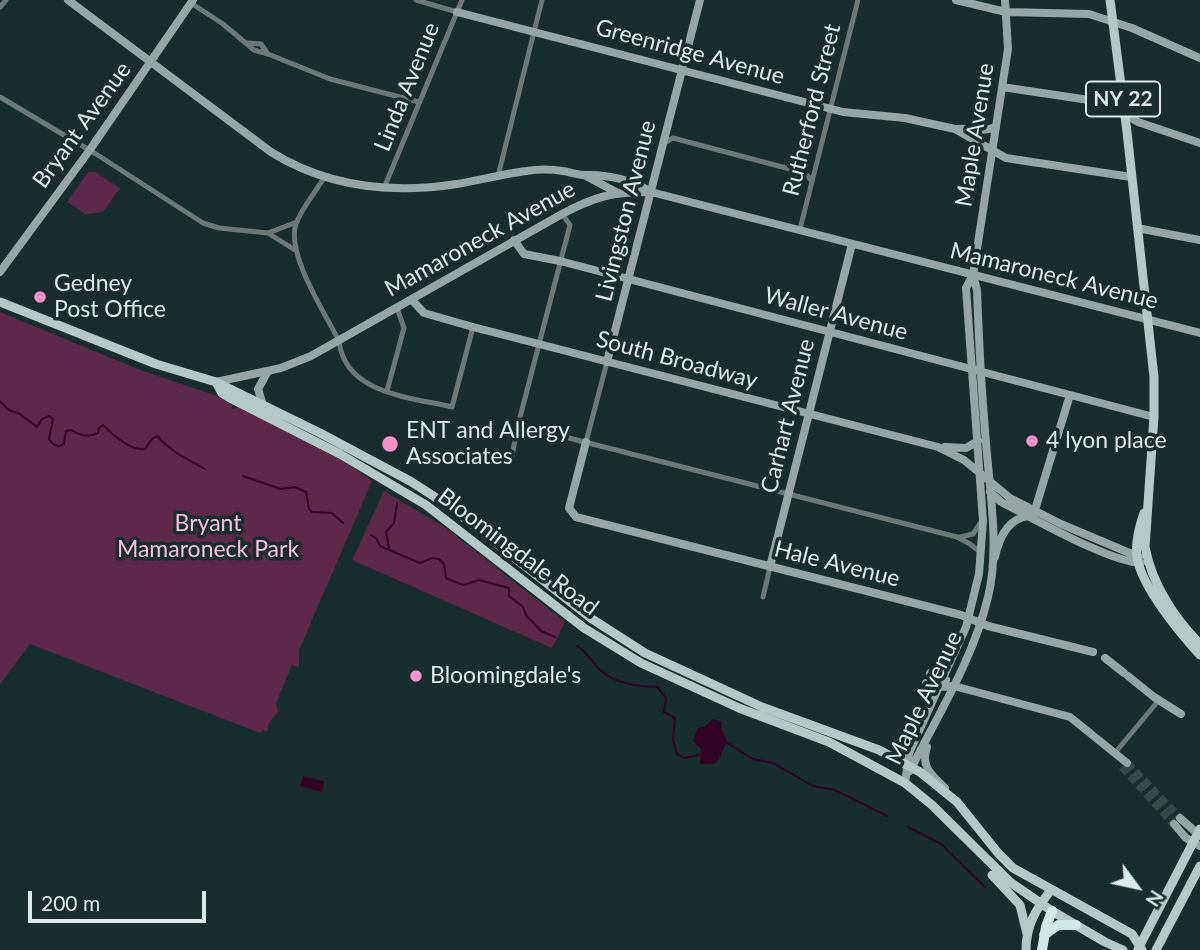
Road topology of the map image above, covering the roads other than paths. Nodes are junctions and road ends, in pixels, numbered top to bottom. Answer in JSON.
{"nodes":[{"id":1,"x":6,"y":0,"type":"edge"},
{"id":2,"x":68,"y":0,"type":"edge"},
{"id":3,"x":416,"y":0,"type":"edge"},
{"id":4,"x":462,"y":0,"type":"edge"},
{"id":5,"x":542,"y":0,"type":"edge"},
{"id":6,"x":700,"y":0,"type":"edge"},
{"id":7,"x":858,"y":0,"type":"edge"},
{"id":8,"x":956,"y":0,"type":"edge"},
{"id":9,"x":1005,"y":0,"type":"edge"},
{"id":10,"x":1110,"y":0,"type":"edge"},
{"id":11,"x":192,"y":2,"type":"edge"},
{"id":12,"x":0,"y":7,"type":"edge"},
{"id":13,"x":457,"y":12,"type":"junction"},
{"id":14,"x":1006,"y":12,"type":"junction"},
{"id":15,"x":1113,"y":21,"type":"junction"},
{"id":16,"x":534,"y":31,"type":"junction"},
{"id":17,"x":1200,"y":58,"type":"edge"},
{"id":18,"x":150,"y":63,"type":"junction"},
{"id":19,"x":682,"y":69,"type":"junction"},
{"id":20,"x":1002,"y":87,"type":"junction"},
{"id":21,"x":0,"y":97,"type":"edge"},
{"id":22,"x":419,"y":102,"type":"junction"},
{"id":23,"x":830,"y":108,"type":"junction"},
{"id":24,"x":1125,"y":114,"type":"junction"},
{"id":25,"x":996,"y":127,"type":"junction"},
{"id":26,"x":955,"y":129,"type":"junction"},
{"id":27,"x":976,"y":132,"type":"junction"},
{"id":28,"x":663,"y":143,"type":"junction"},
{"id":29,"x":1200,"y":143,"type":"edge"},
{"id":30,"x":89,"y":151,"type":"junction"},
{"id":31,"x":992,"y":151,"type":"junction"},
{"id":32,"x":584,"y":175,"type":"junction"},
{"id":33,"x":325,"y":176,"type":"junction"},
{"id":34,"x":498,"y":176,"type":"junction"},
{"id":35,"x":1131,"y":177,"type":"junction"},
{"id":36,"x":812,"y":181,"type":"junction"},
{"id":37,"x":384,"y":188,"type":"junction"},
{"id":38,"x":651,"y":192,"type":"junction"},
{"id":39,"x":618,"y":193,"type":"junction"},
{"id":40,"x":562,"y":214,"type":"junction"},
{"id":41,"x":297,"y":222,"type":"junction"},
{"id":42,"x":1137,"y":228,"type":"junction"},
{"id":43,"x":800,"y":229,"type":"junction"},
{"id":44,"x":268,"y":233,"type":"junction"},
{"id":45,"x":514,"y":240,"type":"junction"},
{"id":46,"x":1200,"y":240,"type":"edge"},
{"id":47,"x":852,"y":244,"type":"junction"},
{"id":48,"x":296,"y":250,"type":"junction"},
{"id":49,"x":560,"y":261,"type":"junction"},
{"id":50,"x":0,"y":272,"type":"edge"},
{"id":51,"x":973,"y":275,"type":"junction"},
{"id":52,"x":628,"y":281,"type":"junction"},
{"id":53,"x":412,"y":300,"type":"junction"},
{"id":54,"x":0,"y":302,"type":"edge"},
{"id":55,"x":397,"y":308,"type":"junction"},
{"id":56,"x":1147,"y":320,"type":"junction"},
{"id":57,"x":473,"y":327,"type":"junction"},
{"id":58,"x":829,"y":332,"type":"junction"},
{"id":59,"x":1200,"y":333,"type":"edge"},
{"id":60,"x":338,"y":341,"type":"junction"},
{"id":61,"x":539,"y":345,"type":"junction"},
{"id":62,"x":607,"y":362,"type":"junction"},
{"id":63,"x":976,"y":370,"type":"junction"},
{"id":64,"x":268,"y":371,"type":"junction"},
{"id":65,"x":216,"y":382,"type":"junction"},
{"id":66,"x":387,"y":391,"type":"junction"},
{"id":67,"x":1070,"y":395,"type":"junction"},
{"id":68,"x":263,"y":405,"type":"junction"},
{"id":69,"x":809,"y":414,"type":"junction"},
{"id":70,"x":1154,"y":417,"type":"junction"},
{"id":71,"x":518,"y":425,"type":"junction"},
{"id":72,"x":978,"y":441,"type":"junction"},
{"id":73,"x":586,"y":442,"type":"junction"},
{"id":74,"x":938,"y":447,"type":"junction"},
{"id":75,"x":512,"y":456,"type":"dead end"},
{"id":76,"x":980,"y":474,"type":"junction"},
{"id":77,"x":989,"y":482,"type":"junction"},
{"id":78,"x":990,"y":492,"type":"junction"},
{"id":79,"x":788,"y":494,"type":"junction"},
{"id":80,"x":571,"y":513,"type":"joint"},
{"id":81,"x":1032,"y":515,"type":"junction"},
{"id":82,"x":983,"y":517,"type":"junction"},
{"id":83,"x":957,"y":537,"type":"junction"},
{"id":84,"x":982,"y":554,"type":"junction"},
{"id":85,"x":1141,"y":560,"type":"junction"},
{"id":86,"x":771,"y":567,"type":"junction"},
{"id":87,"x":992,"y":574,"type":"junction"},
{"id":88,"x":763,"y":597,"type":"dead end"},
{"id":89,"x":969,"y":618,"type":"junction"},
{"id":90,"x":981,"y":623,"type":"junction"},
{"id":91,"x":1200,"y":644,"type":"edge"},
{"id":92,"x":1093,"y":652,"type":"dead end"},
{"id":93,"x":1200,"y":655,"type":"edge"},
{"id":94,"x":1105,"y":657,"type":"dead end"},
{"id":95,"x":930,"y":673,"type":"dead end"},
{"id":96,"x":942,"y":682,"type":"junction"},
{"id":97,"x":926,"y":683,"type":"dead end"},
{"id":98,"x":954,"y":686,"type":"junction"},
{"id":99,"x":1159,"y":700,"type":"junction"},
{"id":100,"x":1181,"y":714,"type":"dead end"},
{"id":101,"x":938,"y":721,"type":"junction"},
{"id":102,"x":1114,"y":754,"type":"junction"},
{"id":103,"x":1125,"y":765,"type":"tunnel mouth"},
{"id":104,"x":909,"y":766,"type":"junction"},
{"id":105,"x":905,"y":783,"type":"junction"},
{"id":106,"x":957,"y":802,"type":"junction"},
{"id":107,"x":946,"y":820,"type":"junction"},
{"id":108,"x":1177,"y":821,"type":"tunnel mouth"},
{"id":109,"x":1198,"y":838,"type":"edge"},
{"id":110,"x":1200,"y":866,"type":"edge"},
{"id":111,"x":1051,"y":890,"type":"junction"},
{"id":112,"x":1061,"y":895,"type":"junction"},
{"id":113,"x":1040,"y":903,"type":"junction"},
{"id":114,"x":1052,"y":911,"type":"junction"},
{"id":115,"x":1076,"y":925,"type":"junction"},
{"id":116,"x":1027,"y":934,"type":"junction"},
{"id":117,"x":1044,"y":936,"type":"junction"},
{"id":118,"x":1140,"y":948,"type":"edge"},
{"id":119,"x":1026,"y":950,"type":"edge"},
{"id":120,"x":1042,"y":950,"type":"edge"},
{"id":121,"x":1123,"y":950,"type":"edge"},
{"id":122,"x":1156,"y":950,"type":"edge"}],
"edges":[{"from":1,"to":12,"type":"street"},
{"from":2,"to":18,"type":"street"},
{"from":3,"to":13,"type":"street","name":"Greenridge Avenue"},
{"from":4,"to":13,"type":"street","name":"Linda Avenue"},
{"from":5,"to":16,"type":"street"},
{"from":6,"to":19,"type":"street","name":"Livingston Avenue"},
{"from":7,"to":23,"type":"street","name":"Rutherford Street"},
{"from":8,"to":14,"type":"street"},
{"from":9,"to":14,"type":"street","name":"Maple Avenue"},
{"from":10,"to":15,"type":"main road","number":"NY 22"},
{"from":11,"to":18,"type":"street","name":"Bryant Avenue"},
{"from":11,"to":22,"type":"street"},
{"from":13,"to":16,"type":"street","name":"Greenridge Avenue"},
{"from":13,"to":22,"type":"street","name":"Linda Avenue"},
{"from":14,"to":15,"type":"street"},
{"from":14,"to":20,"type":"street","name":"Maple Avenue"},
{"from":15,"to":17,"type":"street"},
{"from":15,"to":24,"type":"main road","number":"NY 22"},
{"from":16,"to":19,"type":"street","name":"Greenridge Avenue"},
{"from":16,"to":34,"type":"street"},
{"from":18,"to":30,"type":"street","name":"Bryant Avenue"},
{"from":18,"to":33,"type":"street"},
{"from":19,"to":23,"type":"street","name":"Greenridge Avenue"},
{"from":19,"to":28,"type":"street","name":"Livingston Avenue"},
{"from":20,"to":24,"type":"street"},
{"from":20,"to":25,"type":"street","name":"Maple Avenue"},
{"from":21,"to":30,"type":"street"},
{"from":22,"to":37,"type":"street","name":"Linda Avenue"},
{"from":23,"to":26,"type":"street","name":"Greenridge Avenue"},
{"from":23,"to":36,"type":"street","name":"Rutherford Street"},
{"from":24,"to":29,"type":"street"},
{"from":24,"to":35,"type":"main road","number":"NY 22"},
{"from":25,"to":27,"type":"street","name":"Greenridge Avenue"},
{"from":25,"to":31,"type":"street","name":"Maple Avenue"},
{"from":26,"to":27,"type":"street","name":"Greenridge Avenue"},
{"from":26,"to":31,"type":"street","name":"Greenridge Avenue"},
{"from":27,"to":31,"type":"street"},
{"from":28,"to":36,"type":"street"},
{"from":28,"to":38,"type":"street","name":"Livingston Avenue"},
{"from":30,"to":44,"type":"street"},
{"from":30,"to":50,"type":"street","name":"Bryant Avenue"},
{"from":31,"to":35,"type":"street","name":"Greenridge Avenue"},
{"from":31,"to":51,"type":"street","name":"Maple Avenue"},
{"from":32,"to":34,"type":"street"},
{"from":32,"to":38,"type":"street"},
{"from":32,"to":39,"type":"street"},
{"from":33,"to":37,"type":"street"},
{"from":33,"to":41,"type":"street"},
{"from":34,"to":37,"type":"street"},
{"from":35,"to":42,"type":"main road","number":"NY 22"},
{"from":36,"to":43,"type":"street","name":"Rutherford Street"},
{"from":38,"to":39,"type":"street","name":"Mamaroneck Avenue"},
{"from":38,"to":43,"type":"street","name":"Mamaroneck Avenue"},
{"from":38,"to":52,"type":"street","name":"Livingston Avenue"},
{"from":39,"to":40,"type":"street","name":"Mamaroneck Avenue"},
{"from":40,"to":45,"type":"street","name":"Mamaroneck Avenue"},
{"from":40,"to":49,"type":"street"},
{"from":41,"to":44,"type":"street"},
{"from":41,"to":48,"type":"street"},
{"from":42,"to":46,"type":"street"},
{"from":42,"to":56,"type":"main road","number":"NY 22"},
{"from":43,"to":47,"type":"street","name":"Mamaroneck Avenue"},
{"from":44,"to":48,"type":"street"},
{"from":45,"to":49,"type":"street","name":"Waller Avenue"},
{"from":45,"to":53,"type":"street","name":"Mamaroneck Avenue"},
{"from":47,"to":51,"type":"street","name":"Mamaroneck Avenue"},
{"from":47,"to":58,"type":"street","name":"Carhart Avenue"},
{"from":48,"to":60,"type":"street"},
{"from":49,"to":52,"type":"street","name":"Waller Avenue"},
{"from":49,"to":61,"type":"street"},
{"from":51,"to":56,"type":"street","name":"Mamaroneck Avenue"},
{"from":51,"to":63,"type":"street","name":"Maple Avenue"},
{"from":52,"to":58,"type":"street","name":"Waller Avenue"},
{"from":52,"to":62,"type":"street","name":"Livingston Avenue"},
{"from":53,"to":55,"type":"street","name":"Mamaroneck Avenue"},
{"from":53,"to":57,"type":"street","name":"South Broadway"},
{"from":54,"to":65,"type":"main road","name":"Mamaroneck Avenue"},
{"from":55,"to":60,"type":"street","name":"Mamaroneck Avenue"},
{"from":55,"to":66,"type":"street"},
{"from":56,"to":59,"type":"street","name":"Mamaroneck Avenue"},
{"from":56,"to":70,"type":"main road","number":"NY 22"},
{"from":57,"to":61,"type":"street","name":"South Broadway"},
{"from":57,"to":66,"type":"street"},
{"from":58,"to":63,"type":"street","name":"Waller Avenue"},
{"from":58,"to":69,"type":"street","name":"Carhart Avenue"},
{"from":60,"to":64,"type":"street","name":"Mamaroneck Avenue"},
{"from":60,"to":66,"type":"street"},
{"from":61,"to":62,"type":"street","name":"South Broadway"},
{"from":61,"to":71,"type":"street"},
{"from":62,"to":69,"type":"street","name":"South Broadway"},
{"from":62,"to":73,"type":"street","name":"Livingston Avenue"},
{"from":63,"to":67,"type":"street","name":"Waller Avenue"},
{"from":63,"to":72,"type":"street","name":"Maple Avenue"},
{"from":63,"to":77,"type":"street","name":"Maple Avenue"},
{"from":64,"to":65,"type":"street","name":"Mamaroneck Avenue"},
{"from":64,"to":68,"type":"street"},
{"from":65,"to":68,"type":"main road","name":"Bloomingdale Road"},
{"from":65,"to":105,"type":"main road","name":"Bloomingdale Road"},
{"from":67,"to":70,"type":"street","name":"Waller Avenue"},
{"from":67,"to":81,"type":"street"},
{"from":68,"to":104,"type":"main road","name":"Bloomingdale Road"},
{"from":69,"to":74,"type":"street","name":"South Broadway"},
{"from":69,"to":79,"type":"street","name":"Carhart Avenue"},
{"from":70,"to":85,"type":"main road","number":"NY 22"},
{"from":71,"to":73,"type":"street"},
{"from":71,"to":75,"type":"street"},
{"from":72,"to":74,"type":"street","name":"South Broadway"},
{"from":72,"to":76,"type":"street","name":"Maple Avenue"},
{"from":73,"to":79,"type":"street"},
{"from":73,"to":80,"type":"street","name":"Livingston Avenue"},
{"from":74,"to":76,"type":"street","name":"South Broadway"},
{"from":76,"to":77,"type":"street","name":"South Broadway"},
{"from":76,"to":78,"type":"street","name":"South Broadway"},
{"from":76,"to":82,"type":"street","name":"Maple Avenue"},
{"from":77,"to":78,"type":"street","name":"Maple Avenue"},
{"from":77,"to":81,"type":"street","name":"South Broadway"},
{"from":78,"to":81,"type":"street","name":"South Broadway"},
{"from":78,"to":87,"type":"street","name":"Maple Avenue"},
{"from":79,"to":83,"type":"street"},
{"from":79,"to":86,"type":"street","name":"Carhart Avenue"},
{"from":80,"to":86,"type":"street","name":"Hale Avenue"},
{"from":81,"to":85,"type":"street","name":"South Broadway"},
{"from":81,"to":87,"type":"street"},
{"from":82,"to":83,"type":"street"},
{"from":82,"to":84,"type":"street","name":"Maple Avenue"},
{"from":83,"to":84,"type":"street"},
{"from":84,"to":89,"type":"street","name":"Maple Avenue"},
{"from":85,"to":91,"type":"main road","number":"NY 22"},
{"from":85,"to":93,"type":"main road","number":"NY 22"},
{"from":86,"to":88,"type":"street","name":"Carhart Avenue"},
{"from":86,"to":89,"type":"street","name":"Hale Avenue"},
{"from":87,"to":90,"type":"street","name":"Maple Avenue"},
{"from":89,"to":90,"type":"street","name":"Hale Avenue"},
{"from":89,"to":96,"type":"street","name":"Maple Avenue"},
{"from":90,"to":92,"type":"street","name":"Hale Avenue"},
{"from":90,"to":98,"type":"street","name":"Maple Avenue"},
{"from":94,"to":99,"type":"street"},
{"from":95,"to":96,"type":"street"},
{"from":96,"to":97,"type":"street"},
{"from":96,"to":98,"type":"street"},
{"from":96,"to":104,"type":"street","name":"Maple Avenue"},
{"from":98,"to":101,"type":"street","name":"Maple Avenue"},
{"from":98,"to":102,"type":"street"},
{"from":99,"to":100,"type":"street"},
{"from":99,"to":102,"type":"street"},
{"from":101,"to":104,"type":"street","name":"Maple Avenue"},
{"from":101,"to":106,"type":"street"},
{"from":102,"to":103,"type":"street"},
{"from":104,"to":105,"type":"street","name":"Maple Avenue"},
{"from":104,"to":106,"type":"main road","name":"Bloomingdale Road"},
{"from":105,"to":107,"type":"main road","name":"Bloomingdale Road"},
{"from":106,"to":111,"type":"main road","name":"Bloomingdale Road"},
{"from":107,"to":113,"type":"main road","name":"Bloomingdale Road"},
{"from":107,"to":116,"type":"main road"},
{"from":108,"to":109,"type":"street"},
{"from":109,"to":118,"type":"main road"},
{"from":110,"to":122,"type":"main road"},
{"from":111,"to":112,"type":"main road","name":"Bloomingdale Road"},
{"from":111,"to":113,"type":"main road"},
{"from":112,"to":114,"type":"main road"},
{"from":112,"to":118,"type":"main road","name":"Bloomingdale Road"},
{"from":113,"to":114,"type":"main road","name":"Bloomingdale Road"},
{"from":113,"to":116,"type":"main road"},
{"from":114,"to":115,"type":"main road","name":"Bloomingdale Road"},
{"from":114,"to":117,"type":"highway"},
{"from":115,"to":117,"type":"highway"},
{"from":115,"to":121,"type":"main road","name":"Bloomingdale Road"},
{"from":116,"to":119,"type":"main road"},
{"from":117,"to":120,"type":"highway"}]}
